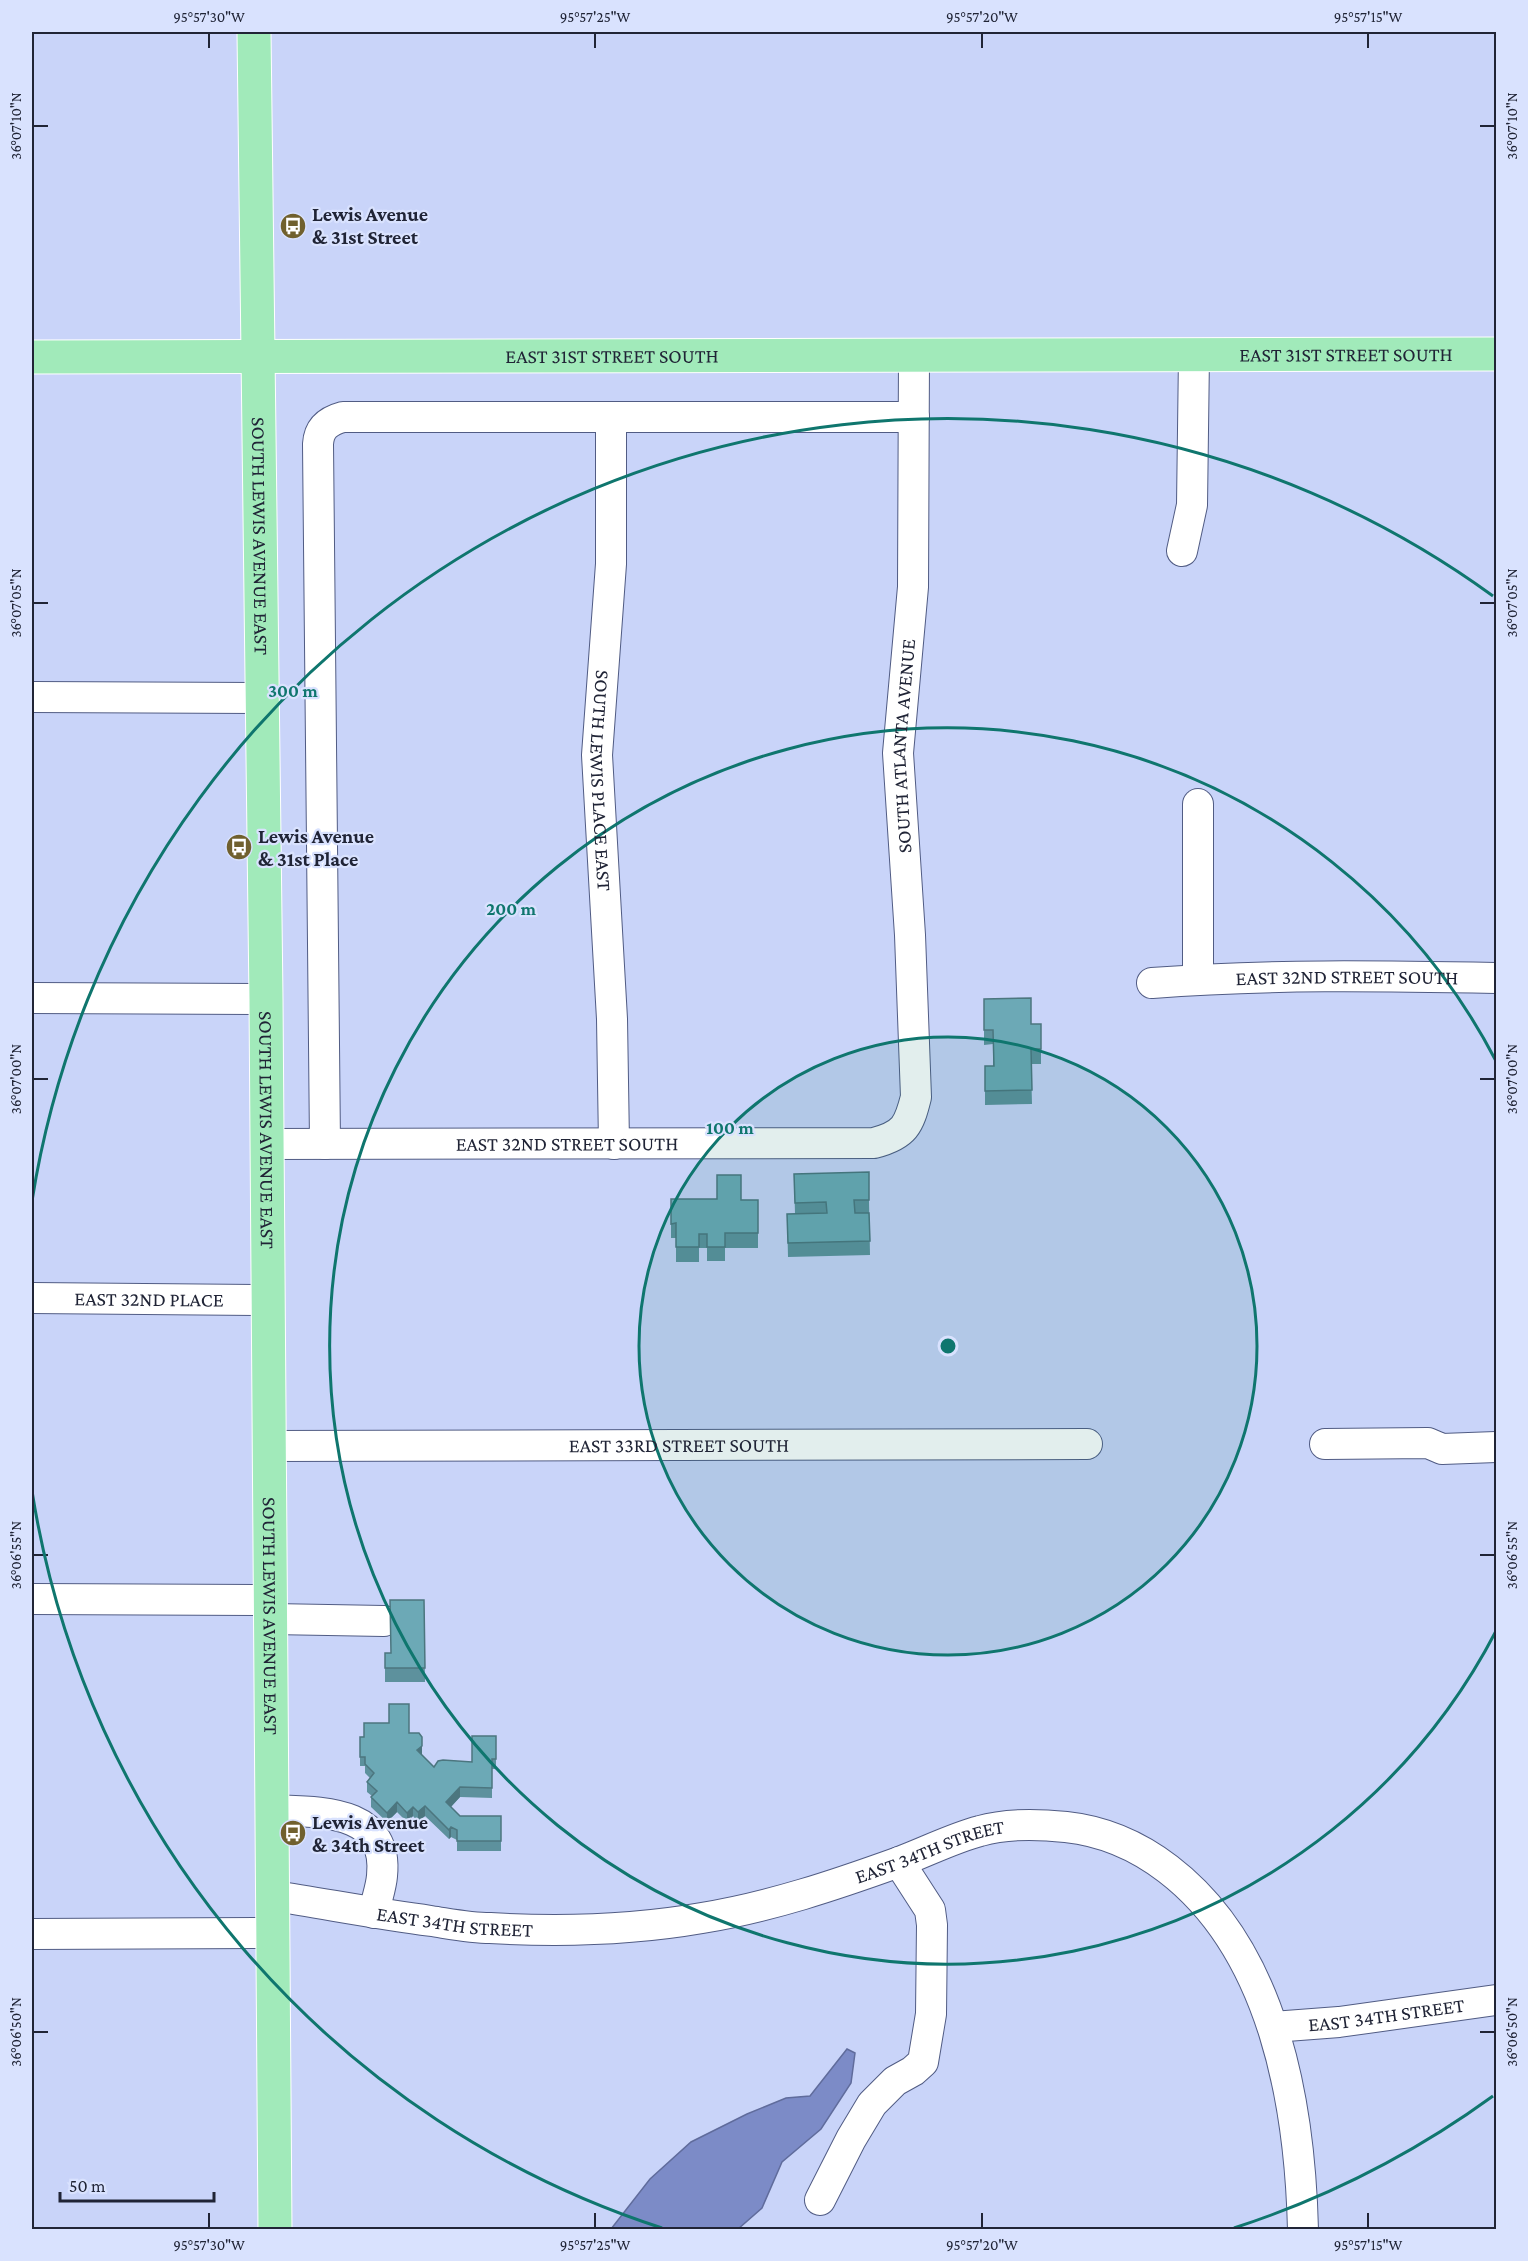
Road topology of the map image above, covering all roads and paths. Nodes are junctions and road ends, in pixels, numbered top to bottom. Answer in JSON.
{"nodes":[{"id":1,"x":254,"y":32,"type":"edge"},
{"id":2,"x":1497,"y":354,"type":"edge"},
{"id":3,"x":1194,"y":355,"type":"junction"},
{"id":4,"x":915,"y":356,"type":"junction"},
{"id":5,"x":32,"y":357,"type":"edge"},
{"id":6,"x":259,"y":357,"type":"junction"},
{"id":7,"x":914,"y":417,"type":"junction"},
{"id":8,"x":611,"y":418,"type":"junction"},
{"id":9,"x":1182,"y":551,"type":"dead end"},
{"id":10,"x":32,"y":697,"type":"edge"},
{"id":11,"x":261,"y":698,"type":"junction"},
{"id":12,"x":1198,"y":804,"type":"dead end"},
{"id":13,"x":1497,"y":978,"type":"edge"},
{"id":14,"x":1198,"y":980,"type":"junction"},
{"id":15,"x":1152,"y":983,"type":"dead end"},
{"id":16,"x":32,"y":998,"type":"edge"},
{"id":17,"x":266,"y":999,"type":"junction"},
{"id":18,"x":899,"y":1132,"type":"joint"},
{"id":19,"x":267,"y":1144,"type":"junction"},
{"id":20,"x":325,"y":1144,"type":"junction"},
{"id":21,"x":614,"y":1144,"type":"junction"},
{"id":22,"x":32,"y":1298,"type":"edge"},
{"id":23,"x":267,"y":1300,"type":"junction"},
{"id":24,"x":1087,"y":1444,"type":"dead end"},
{"id":25,"x":1325,"y":1444,"type":"dead end"},
{"id":26,"x":1497,"y":1445,"type":"edge"},
{"id":27,"x":269,"y":1446,"type":"junction"},
{"id":28,"x":32,"y":1599,"type":"edge"},
{"id":29,"x":272,"y":1609,"type":"junction"},
{"id":30,"x":384,"y":1621,"type":"dead end"},
{"id":31,"x":273,"y":1810,"type":"junction"},
{"id":32,"x":899,"y":1862,"type":"junction"},
{"id":33,"x":274,"y":1896,"type":"junction"},
{"id":34,"x":374,"y":1913,"type":"junction"},
{"id":35,"x":273,"y":1933,"type":"junction"},
{"id":36,"x":32,"y":1934,"type":"edge"},
{"id":37,"x":1497,"y":2000,"type":"edge"},
{"id":38,"x":1273,"y":2027,"type":"junction"},
{"id":39,"x":820,"y":2200,"type":"dead end"},
{"id":40,"x":275,"y":2229,"type":"edge"},
{"id":41,"x":1303,"y":2229,"type":"edge"}],
"edges":[{"from":1,"to":6,"type":"main road","name":"SOUTH LEWIS AVENUE EAST"},
{"from":2,"to":3,"type":"main road","name":"EAST 31ST STREET SOUTH"},
{"from":3,"to":4,"type":"main road","name":"EAST 31ST STREET SOUTH"},
{"from":3,"to":9,"type":"street"},
{"from":4,"to":6,"type":"main road","name":"EAST 31ST STREET SOUTH"},
{"from":4,"to":7,"type":"street","name":"SOUTH ATLANTA AVENUE"},
{"from":5,"to":6,"type":"main road","name":"EAST 31ST STREET SOUTH"},
{"from":6,"to":11,"type":"main road","name":"SOUTH LEWIS AVENUE EAST"},
{"from":7,"to":8,"type":"street"},
{"from":7,"to":18,"type":"street","name":"SOUTH ATLANTA AVENUE"},
{"from":8,"to":20,"type":"street"},
{"from":8,"to":21,"type":"street","name":"SOUTH LEWIS PLACE EAST"},
{"from":10,"to":11,"type":"street"},
{"from":11,"to":17,"type":"main road","name":"SOUTH LEWIS AVENUE EAST"},
{"from":12,"to":14,"type":"street"},
{"from":13,"to":14,"type":"street","name":"EAST 32ND STREET SOUTH"},
{"from":14,"to":15,"type":"street","name":"EAST 32ND STREET SOUTH"},
{"from":16,"to":17,"type":"street"},
{"from":17,"to":19,"type":"main road","name":"SOUTH LEWIS AVENUE EAST"},
{"from":18,"to":21,"type":"street","name":"EAST 32ND STREET SOUTH"},
{"from":19,"to":20,"type":"street","name":"EAST 32ND STREET SOUTH"},
{"from":19,"to":23,"type":"main road","name":"SOUTH LEWIS AVENUE EAST"},
{"from":20,"to":21,"type":"street","name":"EAST 32ND STREET SOUTH"},
{"from":22,"to":23,"type":"street","name":"EAST 32ND PLACE"},
{"from":23,"to":27,"type":"main road","name":"SOUTH LEWIS AVENUE EAST"},
{"from":24,"to":27,"type":"street","name":"EAST 33RD STREET SOUTH"},
{"from":25,"to":26,"type":"street"},
{"from":27,"to":29,"type":"main road","name":"SOUTH LEWIS AVENUE EAST"},
{"from":28,"to":29,"type":"street"},
{"from":29,"to":30,"type":"street"},
{"from":29,"to":31,"type":"main road","name":"SOUTH LEWIS AVENUE EAST"},
{"from":31,"to":33,"type":"main road","name":"SOUTH LEWIS AVENUE EAST"},
{"from":31,"to":34,"type":"street"},
{"from":32,"to":34,"type":"street","name":"EAST 34TH STREET"},
{"from":32,"to":38,"type":"street","name":"EAST 34TH STREET"},
{"from":32,"to":39,"type":"street"},
{"from":33,"to":34,"type":"street","name":"EAST 34TH STREET"},
{"from":33,"to":35,"type":"main road","name":"SOUTH LEWIS AVENUE EAST"},
{"from":35,"to":36,"type":"street"},
{"from":35,"to":40,"type":"main road","name":"SOUTH LEWIS AVENUE EAST"},
{"from":37,"to":38,"type":"street","name":"EAST 34TH STREET"},
{"from":38,"to":41,"type":"street"}]}
